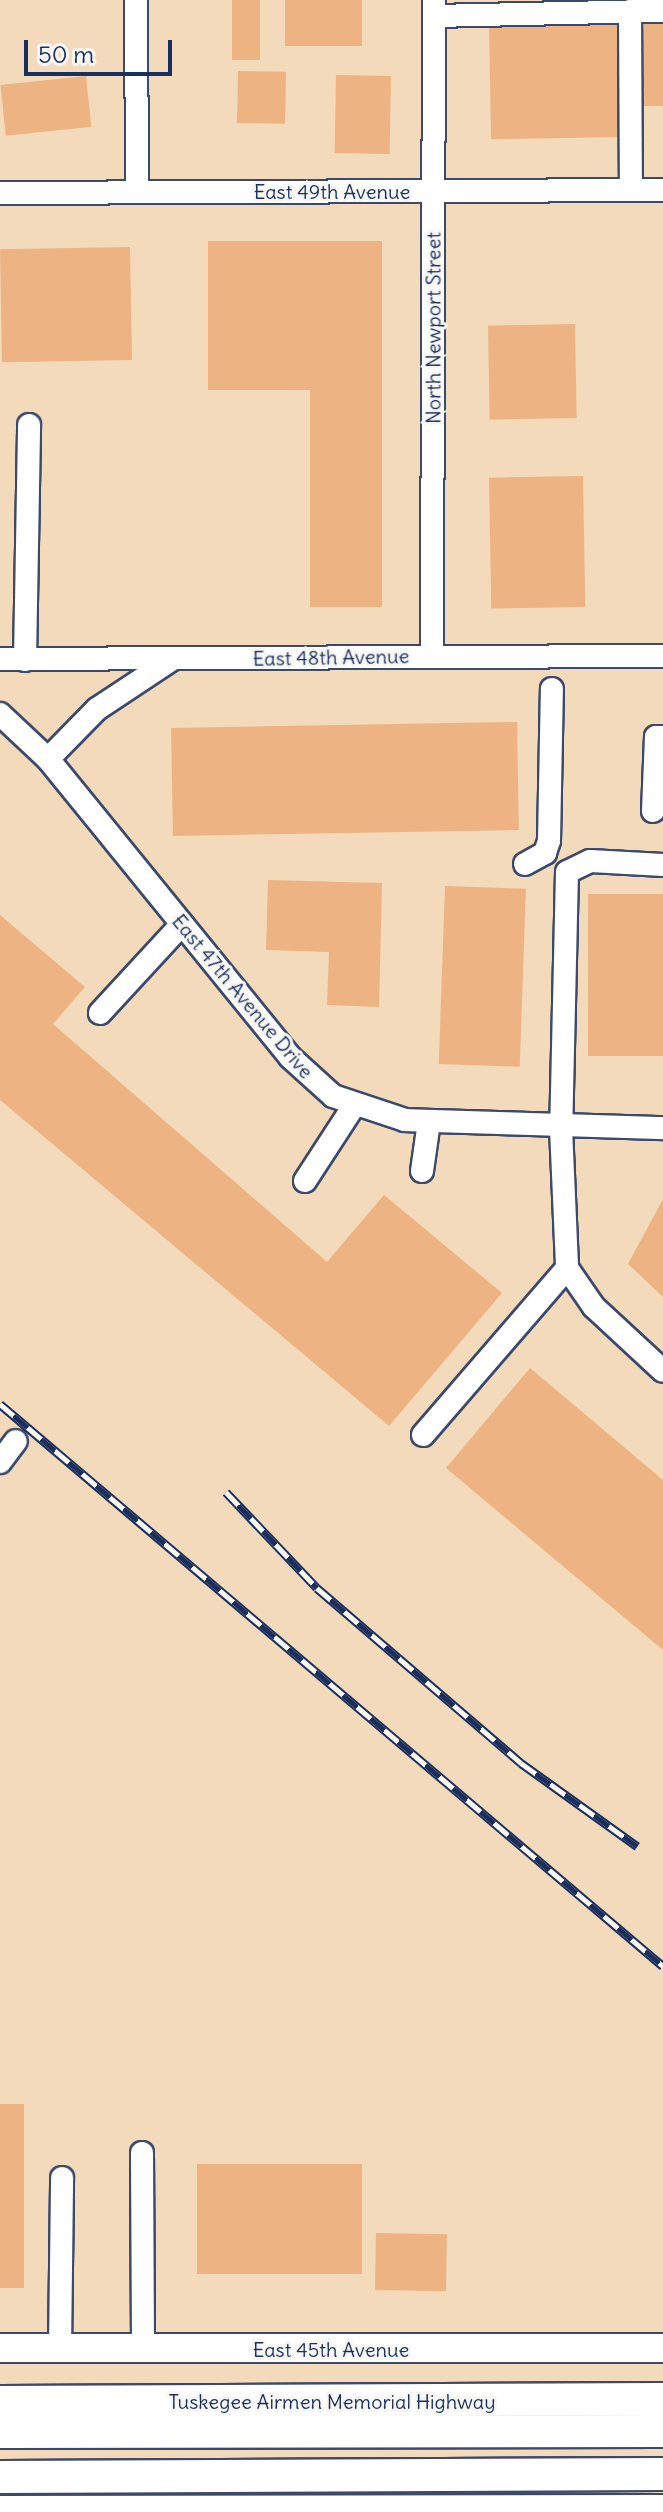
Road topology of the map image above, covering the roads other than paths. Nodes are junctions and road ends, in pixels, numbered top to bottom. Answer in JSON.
{"nodes":[{"id":1,"x":136,"y":0,"type":"edge"},
{"id":2,"x":434,"y":8,"type":"edge"},
{"id":3,"x":630,"y":11,"type":"junction"},
{"id":4,"x":663,"y":11,"type":"edge"},
{"id":5,"x":631,"y":190,"type":"junction"},
{"id":6,"x":663,"y":190,"type":"edge"},
{"id":7,"x":433,"y":191,"type":"junction"},
{"id":8,"x":137,"y":192,"type":"junction"},
{"id":9,"x":0,"y":193,"type":"edge"},
{"id":10,"x":29,"y":425,"type":"dead end"},
{"id":11,"x":432,"y":656,"type":"junction"},
{"id":12,"x":663,"y":656,"type":"edge"},
{"id":13,"x":0,"y":659,"type":"edge"},
{"id":14,"x":172,"y":659,"type":"junction"},
{"id":15,"x":25,"y":660,"type":"junction"},
{"id":16,"x":552,"y":689,"type":"dead end"},
{"id":17,"x":0,"y":714,"type":"edge"},
{"id":18,"x":663,"y":737,"type":"edge"},
{"id":19,"x":48,"y":759,"type":"junction"},
{"id":20,"x":653,"y":811,"type":"dead end"},
{"id":21,"x":525,"y":864,"type":"dead end"},
{"id":22,"x":663,"y":865,"type":"edge"},
{"id":23,"x":182,"y":924,"type":"junction"},
{"id":24,"x":100,"y":1013,"type":"dead end"},
{"id":25,"x":353,"y":1107,"type":"junction"},
{"id":26,"x":429,"y":1122,"type":"junction"},
{"id":27,"x":561,"y":1128,"type":"junction"},
{"id":28,"x":663,"y":1128,"type":"edge"},
{"id":29,"x":422,"y":1171,"type":"dead end"},
{"id":30,"x":305,"y":1181,"type":"dead end"},
{"id":31,"x":567,"y":1268,"type":"junction"},
{"id":32,"x":663,"y":1371,"type":"edge"},
{"id":33,"x":423,"y":1435,"type":"dead end"},
{"id":34,"x":16,"y":1441,"type":"dead end"},
{"id":35,"x":0,"y":1462,"type":"edge"},
{"id":36,"x":142,"y":2153,"type":"dead end"},
{"id":37,"x":62,"y":2178,"type":"dead end"},
{"id":38,"x":0,"y":2348,"type":"edge"},
{"id":39,"x":663,"y":2348,"type":"edge"},
{"id":40,"x":60,"y":2349,"type":"junction"},
{"id":41,"x":143,"y":2349,"type":"junction"},
{"id":42,"x":663,"y":2399,"type":"edge"},
{"id":43,"x":0,"y":2402,"type":"edge"},
{"id":44,"x":663,"y":2431,"type":"edge"},
{"id":45,"x":0,"y":2432,"type":"edge"},
{"id":46,"x":663,"y":2474,"type":"edge"},
{"id":47,"x":0,"y":2477,"type":"edge"},
{"id":48,"x":648,"y":2511,"type":"edge"},
{"id":49,"x":0,"y":2512,"type":"edge"}],
"edges":[{"from":1,"to":8,"type":"street"},
{"from":2,"to":3,"type":"street"},
{"from":2,"to":7,"type":"street","name":"North Newport Street"},
{"from":3,"to":4,"type":"street"},
{"from":3,"to":5,"type":"street"},
{"from":5,"to":6,"type":"street","name":"East 49th Avenue"},
{"from":5,"to":7,"type":"street","name":"East 49th Avenue"},
{"from":7,"to":8,"type":"street","name":"East 49th Avenue"},
{"from":7,"to":11,"type":"street","name":"North Newport Street"},
{"from":8,"to":9,"type":"street","name":"East 49th Avenue"},
{"from":10,"to":15,"type":"street"},
{"from":11,"to":12,"type":"street","name":"East 48th Avenue"},
{"from":11,"to":14,"type":"street","name":"East 48th Avenue"},
{"from":13,"to":15,"type":"street","name":"East 48th Avenue"},
{"from":14,"to":15,"type":"street","name":"East 48th Avenue"},
{"from":14,"to":19,"type":"street"},
{"from":16,"to":21,"type":"street"},
{"from":17,"to":19,"type":"street","name":"East 47th Avenue Drive"},
{"from":18,"to":20,"type":"street"},
{"from":19,"to":23,"type":"street","name":"East 47th Avenue Drive"},
{"from":22,"to":27,"type":"street"},
{"from":23,"to":24,"type":"street"},
{"from":23,"to":25,"type":"street","name":"East 47th Avenue Drive"},
{"from":25,"to":26,"type":"street","name":"East 47th Avenue Drive"},
{"from":25,"to":30,"type":"street"},
{"from":26,"to":27,"type":"street","name":"East 47th Avenue Drive"},
{"from":26,"to":29,"type":"street"},
{"from":27,"to":28,"type":"street","name":"East 47th Avenue Drive"},
{"from":27,"to":31,"type":"street"},
{"from":31,"to":32,"type":"street"},
{"from":31,"to":33,"type":"street"},
{"from":34,"to":35,"type":"street"},
{"from":36,"to":41,"type":"street"},
{"from":37,"to":40,"type":"street"},
{"from":38,"to":40,"type":"main road","name":"East 45th Avenue"},
{"from":39,"to":41,"type":"main road","name":"East 45th Avenue"},
{"from":40,"to":41,"type":"main road","name":"East 45th Avenue"},
{"from":42,"to":43,"type":"highway","name":"Tuskegee Airmen Memorial Highway"},
{"from":44,"to":45,"type":"highway"},
{"from":46,"to":47,"type":"highway"},
{"from":48,"to":49,"type":"highway"}]}
